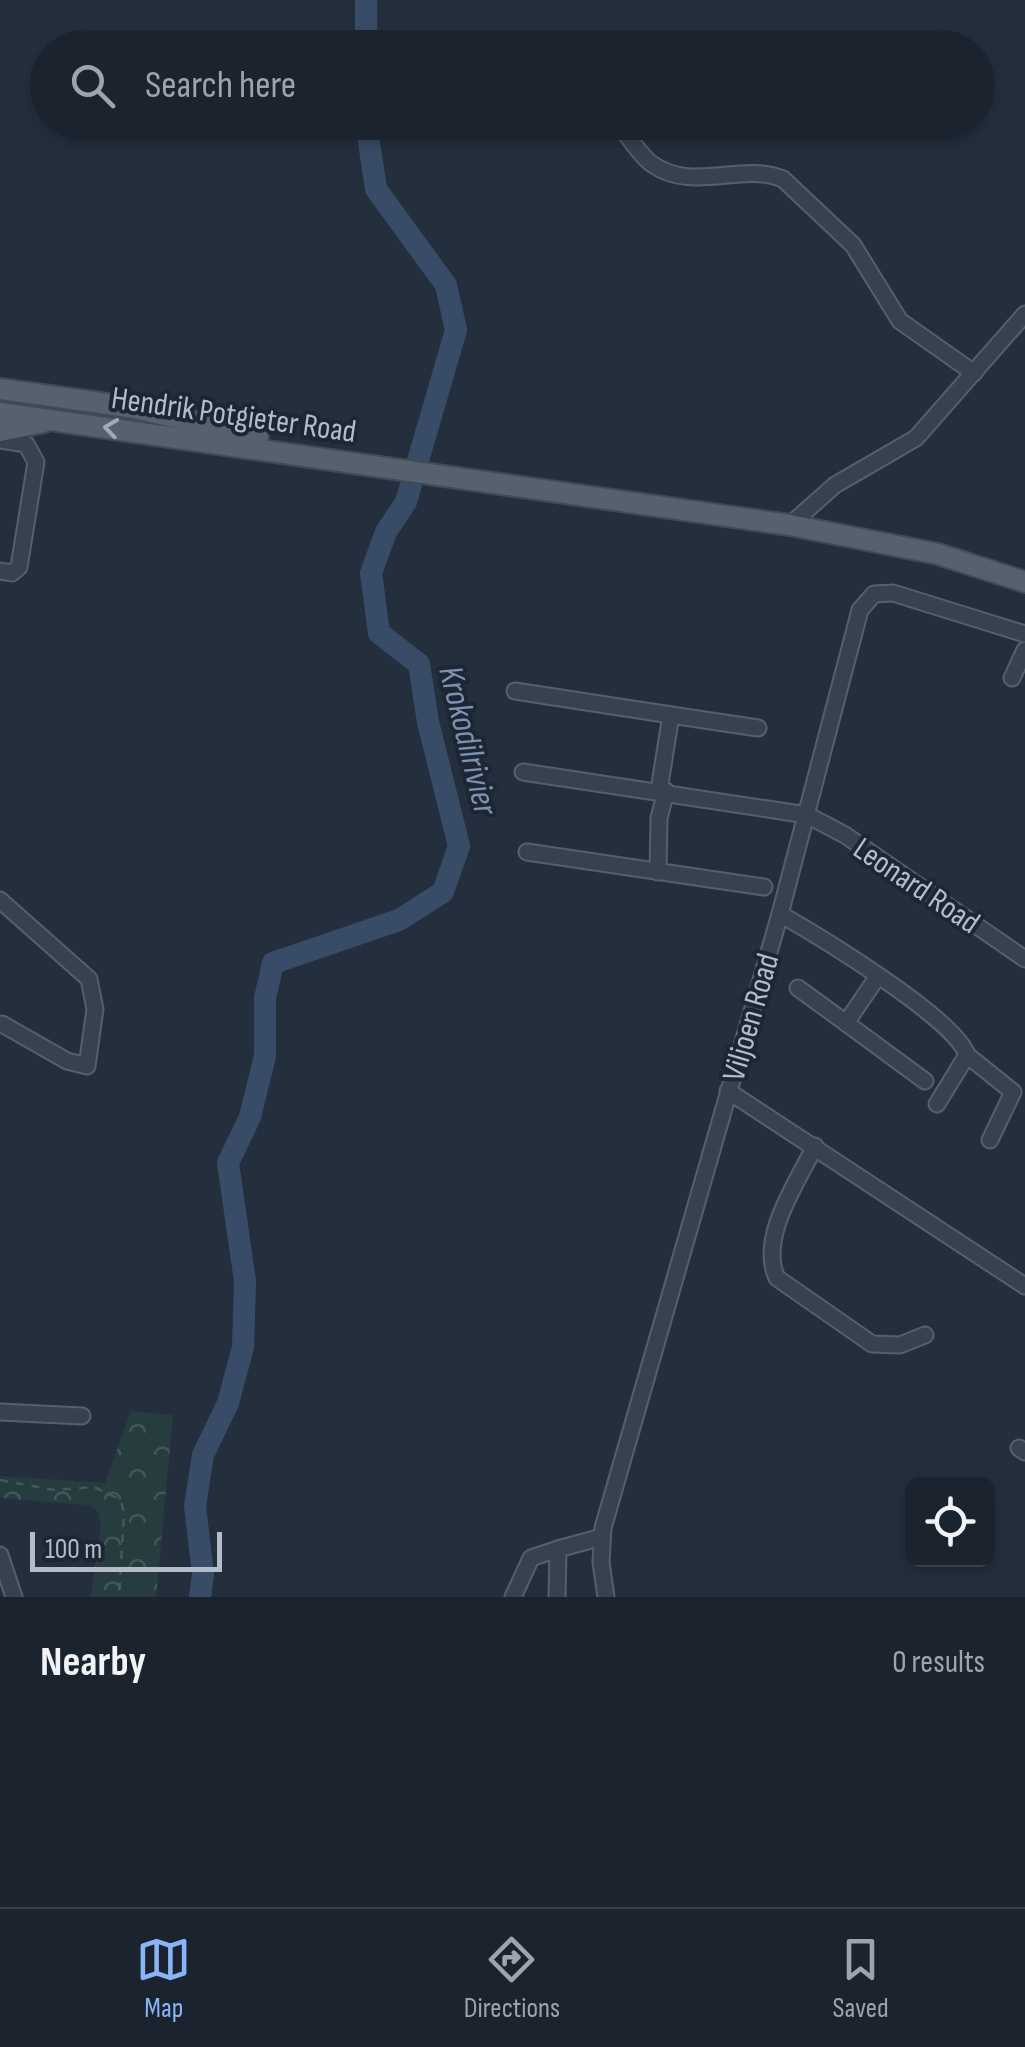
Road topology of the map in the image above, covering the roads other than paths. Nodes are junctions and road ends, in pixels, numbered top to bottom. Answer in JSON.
{"nodes":[{"id":1,"x":632,"y":140,"type":"edge"},
{"id":2,"x":1025,"y":314,"type":"edge"},
{"id":3,"x":974,"y":373,"type":"junction"},
{"id":4,"x":0,"y":389,"type":"edge"},
{"id":5,"x":0,"y":413,"type":"edge"},
{"id":6,"x":50,"y":420,"type":"junction"},
{"id":7,"x":0,"y":431,"type":"edge"},
{"id":8,"x":0,"y":440,"type":"edge"},
{"id":9,"x":383,"y":464,"type":"junction"},
{"id":10,"x":790,"y":526,"type":"junction"},
{"id":11,"x":0,"y":571,"type":"edge"},
{"id":12,"x":1025,"y":582,"type":"edge"},
{"id":13,"x":1025,"y":634,"type":"edge"},
{"id":14,"x":1025,"y":650,"type":"edge"},
{"id":15,"x":1012,"y":678,"type":"dead end"},
{"id":16,"x":515,"y":691,"type":"dead end"},
{"id":17,"x":671,"y":715,"type":"junction"},
{"id":18,"x":758,"y":728,"type":"dead end"},
{"id":19,"x":523,"y":772,"type":"dead end"},
{"id":20,"x":662,"y":790,"type":"junction"},
{"id":21,"x":808,"y":815,"type":"junction"},
{"id":22,"x":527,"y":852,"type":"dead end"},
{"id":23,"x":658,"y":872,"type":"junction"},
{"id":24,"x":764,"y":886,"type":"dead end"},
{"id":25,"x":0,"y":900,"type":"edge"},
{"id":26,"x":780,"y":914,"type":"junction"},
{"id":27,"x":1025,"y":959,"type":"edge"},
{"id":28,"x":878,"y":976,"type":"junction"},
{"id":29,"x":798,"y":988,"type":"dead end"},
{"id":30,"x":846,"y":1023,"type":"junction"},
{"id":31,"x":2,"y":1024,"type":"edge"},
{"id":32,"x":966,"y":1055,"type":"junction"},
{"id":33,"x":925,"y":1081,"type":"dead end"},
{"id":34,"x":728,"y":1091,"type":"junction"},
{"id":35,"x":937,"y":1104,"type":"dead end"},
{"id":36,"x":990,"y":1140,"type":"dead end"},
{"id":37,"x":816,"y":1146,"type":"junction"},
{"id":38,"x":1025,"y":1286,"type":"edge"},
{"id":39,"x":925,"y":1335,"type":"dead end"},
{"id":40,"x":0,"y":1412,"type":"edge"},
{"id":41,"x":82,"y":1416,"type":"dead end"},
{"id":42,"x":602,"y":1536,"type":"junction"},
{"id":43,"x":558,"y":1548,"type":"junction"},
{"id":44,"x":0,"y":1555,"type":"edge"},
{"id":45,"x":14,"y":1597,"type":"edge"},
{"id":46,"x":513,"y":1597,"type":"edge"},
{"id":47,"x":557,"y":1597,"type":"edge"},
{"id":48,"x":606,"y":1597,"type":"edge"}],
"edges":[{"from":1,"to":3,"type":"street"},
{"from":2,"to":3,"type":"street"},
{"from":3,"to":10,"type":"street"},
{"from":4,"to":9,"type":"main road","name":"Hendrik Potgieter Road"},
{"from":5,"to":6,"type":"main road","name":"Hendrik Potgieter Road"},
{"from":6,"to":7,"type":"main road"},
{"from":9,"to":6,"type":"main road","name":"Hendrik Potgieter Road","one_way":true},
{"from":8,"to":11,"type":"street"},
{"from":9,"to":10,"type":"main road"},
{"from":10,"to":12,"type":"main road"},
{"from":13,"to":21,"type":"street","name":"Viljoen Road"},
{"from":14,"to":15,"type":"street"},
{"from":16,"to":17,"type":"street"},
{"from":17,"to":18,"type":"street"},
{"from":17,"to":20,"type":"street"},
{"from":19,"to":20,"type":"street"},
{"from":20,"to":21,"type":"street"},
{"from":20,"to":23,"type":"street"},
{"from":21,"to":26,"type":"street","name":"Viljoen Road"},
{"from":21,"to":27,"type":"street","name":"Leonard Road"},
{"from":22,"to":23,"type":"street"},
{"from":23,"to":24,"type":"street"},
{"from":25,"to":31,"type":"street"},
{"from":26,"to":28,"type":"street"},
{"from":26,"to":34,"type":"street","name":"Viljoen Road"},
{"from":28,"to":30,"type":"street"},
{"from":28,"to":32,"type":"street"},
{"from":29,"to":30,"type":"street"},
{"from":30,"to":33,"type":"street"},
{"from":32,"to":35,"type":"street"},
{"from":32,"to":36,"type":"street"},
{"from":34,"to":37,"type":"street"},
{"from":34,"to":42,"type":"street","name":"Viljoen Road"},
{"from":37,"to":38,"type":"street"},
{"from":37,"to":39,"type":"street"},
{"from":40,"to":41,"type":"street"},
{"from":42,"to":43,"type":"street"},
{"from":42,"to":48,"type":"street","name":"Viljoen Road"},
{"from":43,"to":46,"type":"street"},
{"from":43,"to":47,"type":"street"},
{"from":44,"to":45,"type":"street"}]}
